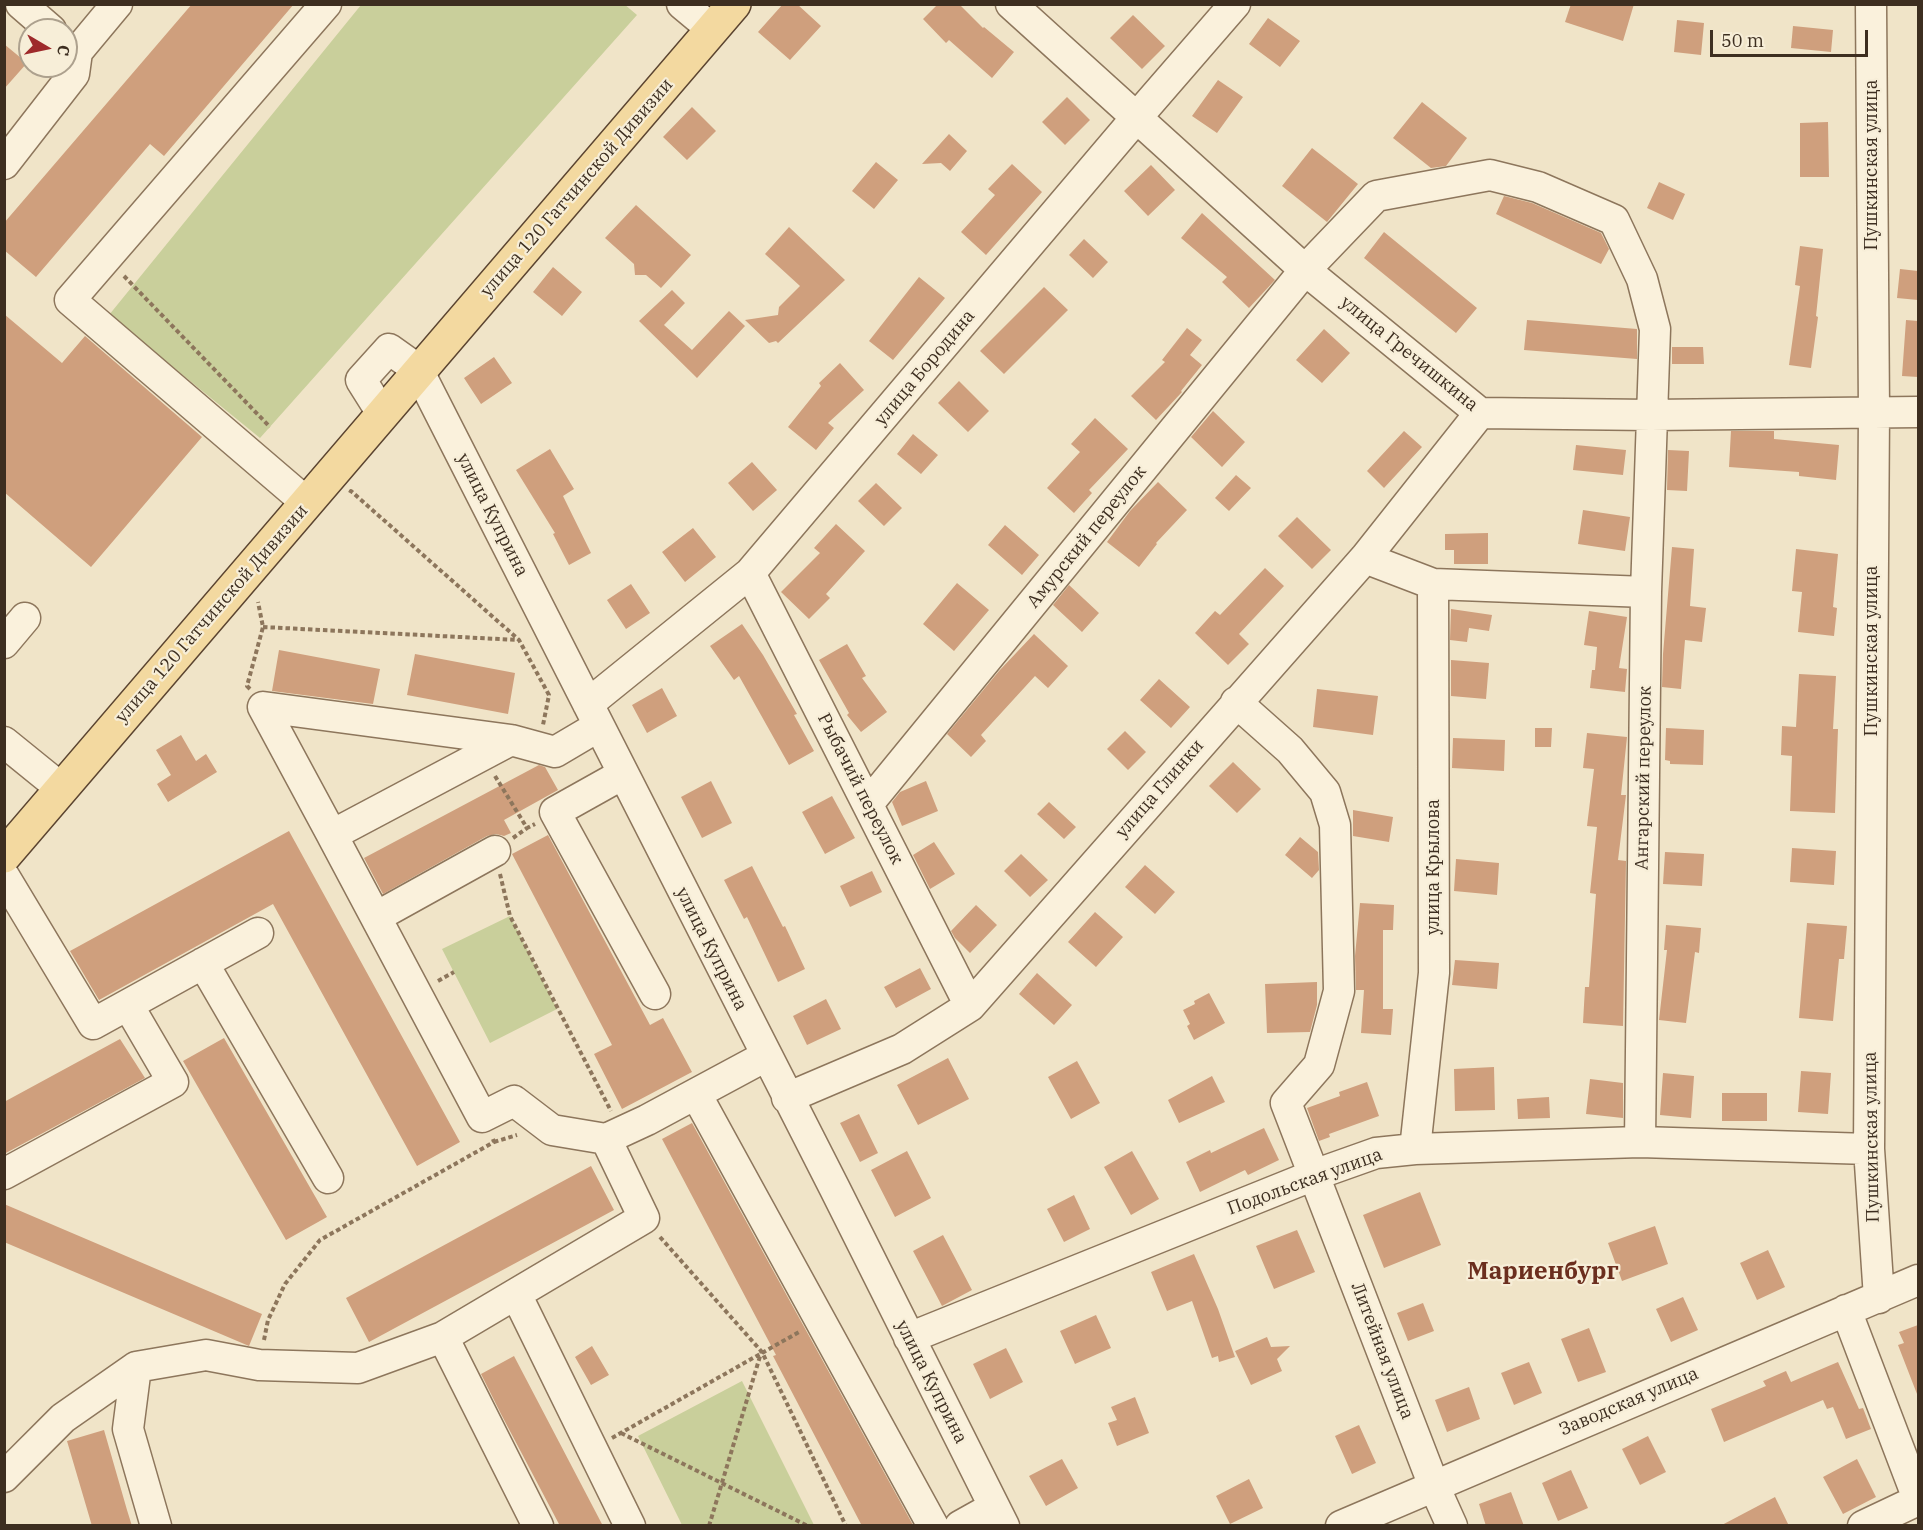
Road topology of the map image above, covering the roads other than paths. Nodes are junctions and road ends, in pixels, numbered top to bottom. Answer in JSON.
{"nodes":[{"id":1,"x":21,"y":4,"type":"edge"},
{"id":2,"x":117,"y":4,"type":"edge"},
{"id":3,"x":326,"y":4,"type":"edge"},
{"id":4,"x":682,"y":4,"type":"edge"},
{"id":5,"x":734,"y":4,"type":"edge"},
{"id":6,"x":1011,"y":4,"type":"edge"},
{"id":7,"x":1235,"y":4,"type":"edge"},
{"id":8,"x":1871,"y":4,"type":"edge"},
{"id":9,"x":37,"y":18,"type":"edge"},
{"id":10,"x":712,"y":29,"type":"junction"},
{"id":11,"x":78,"y":41,"type":"edge"},
{"id":12,"x":72,"y":78,"type":"edge"},
{"id":13,"x":1137,"y":117,"type":"junction"},
{"id":14,"x":4,"y":164,"type":"edge"},
{"id":15,"x":1305,"y":270,"type":"junction"},
{"id":16,"x":419,"y":372,"type":"junction"},
{"id":17,"x":1874,"y":411,"type":"junction"},
{"id":18,"x":1918,"y":411,"type":"edge"},
{"id":19,"x":1480,"y":413,"type":"junction"},
{"id":20,"x":1651,"y":415,"type":"junction"},
{"id":21,"x":308,"y":503,"type":"junction"},
{"id":22,"x":1365,"y":558,"type":"junction"},
{"id":23,"x":750,"y":573,"type":"junction"},
{"id":24,"x":1433,"y":584,"type":"junction"},
{"id":25,"x":1646,"y":592,"type":"junction"},
{"id":26,"x":25,"y":618,"type":"dead end"},
{"id":27,"x":4,"y":643,"type":"edge"},
{"id":28,"x":1236,"y":702,"type":"junction"},
{"id":29,"x":593,"y":715,"type":"junction"},
{"id":30,"x":4,"y":742,"type":"edge"},
{"id":31,"x":525,"y":744,"type":"junction"},
{"id":32,"x":623,"y":774,"type":"junction"},
{"id":33,"x":62,"y":789,"type":"junction"},
{"id":34,"x":868,"y":804,"type":"junction"},
{"id":35,"x":333,"y":835,"type":"junction"},
{"id":36,"x":495,"y":850,"type":"road end"},
{"id":37,"x":4,"y":856,"type":"edge"},
{"id":38,"x":4,"y":876,"type":"edge"},
{"id":39,"x":376,"y":917,"type":"junction"},
{"id":40,"x":258,"y":933,"type":"dead end"},
{"id":41,"x":203,"y":963,"type":"junction"},
{"id":42,"x":655,"y":993,"type":"dead end"},
{"id":43,"x":128,"y":1005,"type":"junction"},
{"id":44,"x":970,"y":1006,"type":"junction"},
{"id":45,"x":766,"y":1056,"type":"junction"},
{"id":46,"x":696,"y":1094,"type":"junction"},
{"id":47,"x":787,"y":1098,"type":"junction"},
{"id":48,"x":614,"y":1135,"type":"junction"},
{"id":49,"x":1640,"y":1142,"type":"junction"},
{"id":50,"x":1415,"y":1149,"type":"junction"},
{"id":51,"x":1869,"y":1149,"type":"junction"},
{"id":52,"x":4,"y":1174,"type":"edge"},
{"id":53,"x":1314,"y":1175,"type":"junction"},
{"id":54,"x":328,"y":1178,"type":"dead end"},
{"id":55,"x":1918,"y":1280,"type":"edge"},
{"id":56,"x":516,"y":1294,"type":"junction"},
{"id":57,"x":1879,"y":1298,"type":"junction"},
{"id":58,"x":1846,"y":1310,"type":"junction"},
{"id":59,"x":443,"y":1337,"type":"junction"},
{"id":60,"x":909,"y":1338,"type":"junction"},
{"id":61,"x":136,"y":1367,"type":"junction"},
{"id":62,"x":4,"y":1477,"type":"edge"},
{"id":63,"x":1434,"y":1486,"type":"junction"},
{"id":64,"x":1918,"y":1500,"type":"edge"},
{"id":65,"x":999,"y":1516,"type":"edge"},
{"id":66,"x":156,"y":1526,"type":"edge"},
{"id":67,"x":538,"y":1526,"type":"edge"},
{"id":68,"x":630,"y":1526,"type":"edge"},
{"id":69,"x":933,"y":1526,"type":"edge"},
{"id":70,"x":960,"y":1526,"type":"edge"},
{"id":71,"x":1341,"y":1526,"type":"edge"},
{"id":72,"x":1452,"y":1526,"type":"edge"},
{"id":73,"x":1863,"y":1526,"type":"edge"}],
"edges":[{"from":1,"to":9,"type":"street"},
{"from":2,"to":11,"type":"street"},
{"from":3,"to":21,"type":"street"},
{"from":4,"to":10,"type":"street"},
{"from":5,"to":10,"type":"main road","name":"улица 120 Гатчинской Дивизии"},
{"from":6,"to":13,"type":"street","name":"улица Гречишкина"},
{"from":7,"to":13,"type":"street","name":"улица Бородина"},
{"from":8,"to":17,"type":"street","name":"Пушкинская улица"},
{"from":10,"to":16,"type":"main road","name":"улица 120 Гатчинской Дивизии"},
{"from":12,"to":14,"type":"street"},
{"from":13,"to":15,"type":"street","name":"улица Гречишкина"},
{"from":13,"to":23,"type":"street","name":"улица Бородина"},
{"from":15,"to":19,"type":"street","name":"улица Гречишкина"},
{"from":15,"to":20,"type":"street","name":"Амурский переулок"},
{"from":15,"to":34,"type":"street","name":"Амурский переулок"},
{"from":16,"to":21,"type":"main road","name":"улица 120 Гатчинской Дивизии"},
{"from":16,"to":29,"type":"street","name":"улица Куприна"},
{"from":17,"to":18,"type":"street","name":"улица Гречишкина"},
{"from":17,"to":20,"type":"street","name":"улица Гречишкина"},
{"from":17,"to":51,"type":"street","name":"Пушкинская улица"},
{"from":19,"to":20,"type":"street","name":"улица Гречишкина"},
{"from":19,"to":22,"type":"street","name":"улица Глинки"},
{"from":20,"to":25,"type":"street","name":"Ангарский переулок"},
{"from":21,"to":33,"type":"main road","name":"улица 120 Гатчинской Дивизии"},
{"from":22,"to":24,"type":"street"},
{"from":22,"to":28,"type":"street","name":"улица Глинки"},
{"from":23,"to":29,"type":"street","name":"улица Бородина"},
{"from":23,"to":34,"type":"street","name":"Рыбачий переулок"},
{"from":24,"to":25,"type":"street"},
{"from":24,"to":50,"type":"street","name":"улица Крылова"},
{"from":25,"to":49,"type":"street","name":"Ангарский переулок"},
{"from":26,"to":27,"type":"street"},
{"from":28,"to":44,"type":"street","name":"улица Глинки"},
{"from":28,"to":53,"type":"street","name":"Литейная улица"},
{"from":29,"to":31,"type":"street","name":"улица Бородина"},
{"from":29,"to":32,"type":"street","name":"улица Куприна"},
{"from":30,"to":33,"type":"street"},
{"from":31,"to":35,"type":"street"},
{"from":31,"to":35,"type":"street"},
{"from":32,"to":42,"type":"street"},
{"from":32,"to":45,"type":"street","name":"улица Куприна"},
{"from":33,"to":37,"type":"main road","name":"улица 120 Гатчинской Дивизии"},
{"from":34,"to":44,"type":"street","name":"Рыбачий переулок"},
{"from":35,"to":39,"type":"street"},
{"from":36,"to":39,"type":"street"},
{"from":38,"to":43,"type":"street"},
{"from":39,"to":48,"type":"street"},
{"from":40,"to":41,"type":"street"},
{"from":41,"to":43,"type":"street"},
{"from":41,"to":54,"type":"street"},
{"from":43,"to":52,"type":"street"},
{"from":44,"to":47,"type":"street","name":"улица Глинки"},
{"from":45,"to":46,"type":"street"},
{"from":45,"to":47,"type":"street","name":"улица Куприна"},
{"from":46,"to":48,"type":"street"},
{"from":46,"to":69,"type":"street"},
{"from":47,"to":60,"type":"street","name":"улица Куприна"},
{"from":48,"to":56,"type":"street"},
{"from":49,"to":50,"type":"street","name":"Подольская улица"},
{"from":49,"to":51,"type":"street","name":"Подольская улица"},
{"from":50,"to":53,"type":"street","name":"Подольская улица"},
{"from":51,"to":57,"type":"street","name":"Пушкинская улица"},
{"from":53,"to":60,"type":"street","name":"Подольская улица"},
{"from":53,"to":63,"type":"street","name":"Литейная улица"},
{"from":55,"to":57,"type":"street","name":"Заводская улица"},
{"from":56,"to":59,"type":"street"},
{"from":56,"to":68,"type":"street"},
{"from":57,"to":58,"type":"street","name":"Заводская улица"},
{"from":58,"to":63,"type":"street","name":"Заводская улица"},
{"from":58,"to":64,"type":"street"},
{"from":59,"to":61,"type":"street"},
{"from":59,"to":67,"type":"street"},
{"from":60,"to":65,"type":"street","name":"улица Куприна"},
{"from":61,"to":62,"type":"street"},
{"from":61,"to":66,"type":"street"},
{"from":63,"to":71,"type":"street","name":"Заводская улица"},
{"from":63,"to":72,"type":"street","name":"Литейная улица"},
{"from":64,"to":73,"type":"street"},
{"from":65,"to":70,"type":"street"}]}
